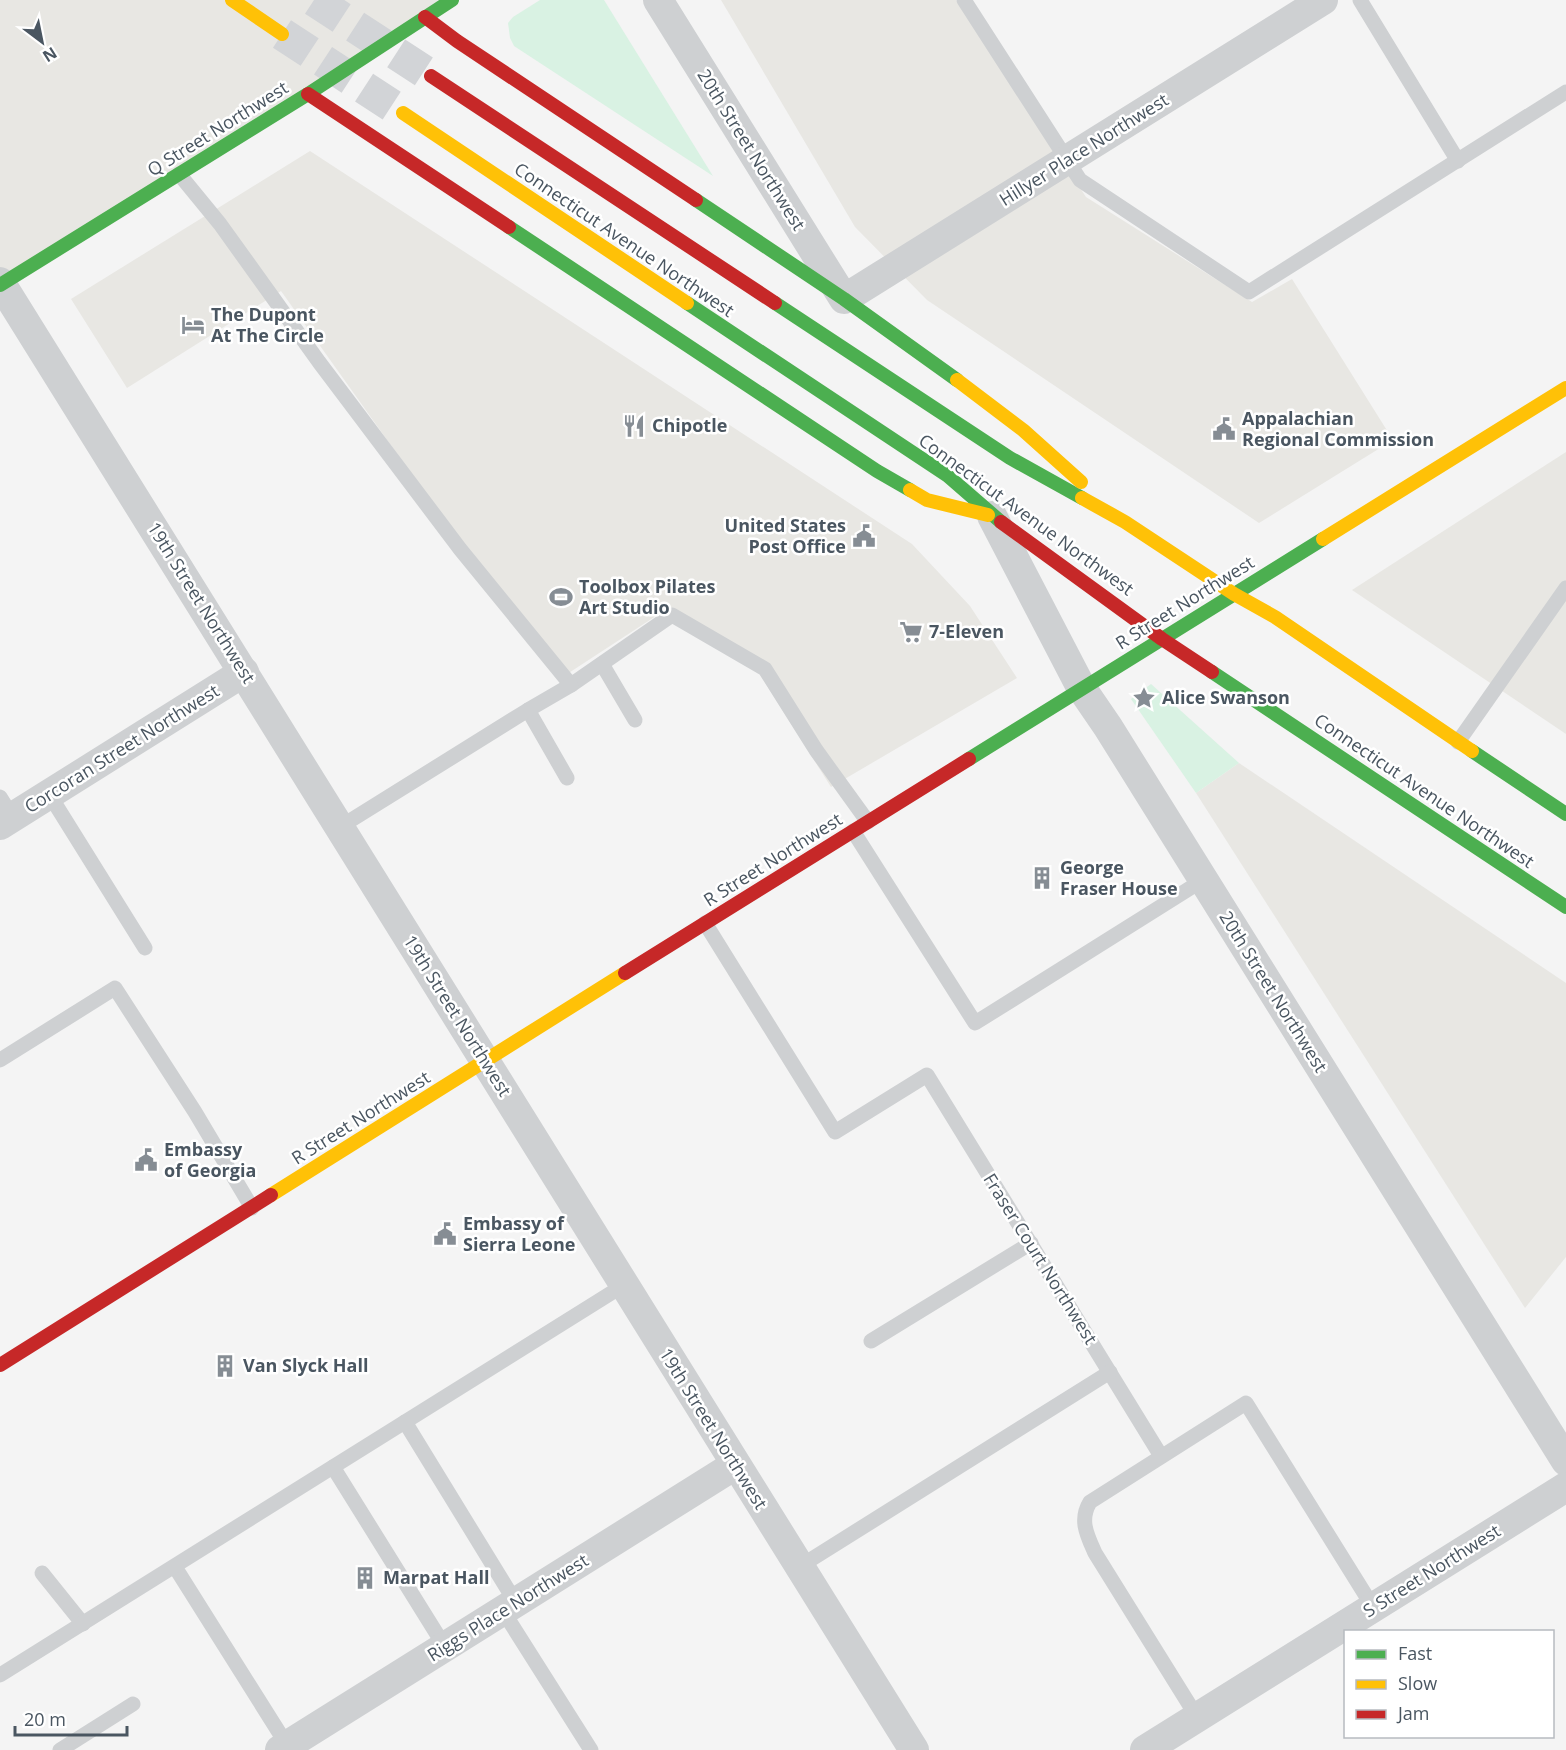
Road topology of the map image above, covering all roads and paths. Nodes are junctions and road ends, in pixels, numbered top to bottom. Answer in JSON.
{"nodes":[{"id":1,"x":232,"y":0,"type":"edge"},
{"id":2,"x":452,"y":0,"type":"edge"},
{"id":3,"x":658,"y":0,"type":"edge"},
{"id":4,"x":964,"y":0,"type":"edge"},
{"id":5,"x":1323,"y":0,"type":"edge"},
{"id":6,"x":1360,"y":0,"type":"edge"},
{"id":7,"x":425,"y":17,"type":"junction"},
{"id":8,"x":282,"y":34,"type":"tunnel mouth"},
{"id":9,"x":431,"y":76,"type":"tunnel mouth"},
{"id":10,"x":1566,"y":92,"type":"edge"},
{"id":11,"x":308,"y":94,"type":"junction"},
{"id":12,"x":403,"y":113,"type":"tunnel mouth"},
{"id":13,"x":1458,"y":160,"type":"junction"},
{"id":14,"x":1068,"y":161,"type":"junction"},
{"id":15,"x":179,"y":174,"type":"junction"},
{"id":16,"x":0,"y":283,"type":"edge"},
{"id":17,"x":844,"y":299,"type":"junction"},
{"id":18,"x":1566,"y":388,"type":"edge"},
{"id":19,"x":992,"y":516,"type":"junction"},
{"id":20,"x":1125,"y":522,"type":"junction"},
{"id":21,"x":1566,"y":588,"type":"edge"},
{"id":22,"x":1234,"y":594,"type":"junction"},
{"id":23,"x":1162,"y":639,"type":"junction"},
{"id":24,"x":602,"y":664,"type":"junction"},
{"id":25,"x":244,"y":672,"type":"junction"},
{"id":26,"x":571,"y":685,"type":"junction"},
{"id":27,"x":1082,"y":689,"type":"junction"},
{"id":28,"x":528,"y":710,"type":"junction"},
{"id":29,"x":635,"y":720,"type":"dead end"},
{"id":30,"x":1458,"y":742,"type":"junction"},
{"id":31,"x":567,"y":778,"type":"dead end"},
{"id":32,"x":49,"y":795,"type":"junction"},
{"id":33,"x":4,"y":813,"type":"edge"},
{"id":34,"x":1566,"y":814,"type":"edge"},
{"id":35,"x":868,"y":822,"type":"junction"},
{"id":36,"x":340,"y":827,"type":"junction"},
{"id":37,"x":854,"y":831,"type":"junction"},
{"id":38,"x":1203,"y":880,"type":"junction"},
{"id":39,"x":1566,"y":907,"type":"edge"},
{"id":40,"x":705,"y":923,"type":"junction"},
{"id":41,"x":145,"y":948,"type":"dead end"},
{"id":42,"x":0,"y":1060,"type":"edge"},
{"id":43,"x":485,"y":1061,"type":"junction"},
{"id":44,"x":252,"y":1208,"type":"junction"},
{"id":45,"x":1031,"y":1243,"type":"junction"},
{"id":46,"x":624,"y":1285,"type":"junction"},
{"id":47,"x":871,"y":1341,"type":"dead end"},
{"id":48,"x":0,"y":1365,"type":"edge"},
{"id":49,"x":1110,"y":1372,"type":"junction"},
{"id":50,"x":405,"y":1422,"type":"junction"},
{"id":51,"x":1161,"y":1456,"type":"junction"},
{"id":52,"x":1566,"y":1461,"type":"edge"},
{"id":53,"x":735,"y":1465,"type":"junction"},
{"id":54,"x":333,"y":1467,"type":"junction"},
{"id":55,"x":1566,"y":1487,"type":"edge"},
{"id":56,"x":175,"y":1567,"type":"junction"},
{"id":57,"x":799,"y":1567,"type":"junction"},
{"id":58,"x":42,"y":1573,"type":"dead end"},
{"id":59,"x":509,"y":1607,"type":"junction"},
{"id":60,"x":1373,"y":1607,"type":"junction"},
{"id":61,"x":82,"y":1624,"type":"junction"},
{"id":62,"x":445,"y":1647,"type":"junction"},
{"id":63,"x":0,"y":1675,"type":"edge"},
{"id":64,"x":132,"y":1704,"type":"dead end"},
{"id":65,"x":1197,"y":1717,"type":"junction"},
{"id":66,"x":283,"y":1748,"type":"edge"},
{"id":67,"x":60,"y":1750,"type":"edge"},
{"id":68,"x":591,"y":1750,"type":"edge"},
{"id":69,"x":914,"y":1750,"type":"edge"},
{"id":70,"x":1145,"y":1750,"type":"edge"}],
"edges":[{"from":1,"to":8,"type":"main road"},
{"from":2,"to":7,"type":"main road","name":"Q Street Northwest"},
{"from":3,"to":17,"type":"street","name":"20th Street Northwest"},
{"from":4,"to":14,"type":"lane"},
{"from":5,"to":14,"type":"street","name":"Hillyer Place Northwest"},
{"from":6,"to":13,"type":"lane"},
{"from":7,"to":11,"type":"main road","name":"Q Street Northwest"},
{"from":7,"to":17,"type":"main road"},
{"from":9,"to":20,"type":"main road","name":"Connecticut Avenue Northwest"},
{"from":10,"to":13,"type":"lane"},
{"from":11,"to":15,"type":"main road","name":"Q Street Northwest"},
{"from":11,"to":19,"type":"main road"},
{"from":12,"to":19,"type":"main road","name":"Connecticut Avenue Northwest"},
{"from":13,"to":14,"type":"lane"},
{"from":14,"to":17,"type":"street","name":"Hillyer Place Northwest"},
{"from":15,"to":16,"type":"main road","name":"Q Street Northwest"},
{"from":15,"to":26,"type":"lane"},
{"from":16,"to":25,"type":"street","name":"19th Street Northwest"},
{"from":17,"to":20,"type":"main road"},
{"from":18,"to":22,"type":"main road","name":"R Street Northwest"},
{"from":19,"to":23,"type":"main road","name":"Connecticut Avenue Northwest"},
{"from":19,"to":27,"type":"street","name":"20th Street Northwest"},
{"from":20,"to":22,"type":"main road","name":"Connecticut Avenue Northwest"},
{"from":21,"to":30,"type":"lane"},
{"from":22,"to":23,"type":"main road","name":"R Street Northwest"},
{"from":22,"to":30,"type":"main road","name":"Connecticut Avenue Northwest"},
{"from":23,"to":27,"type":"main road","name":"R Street Northwest"},
{"from":23,"to":39,"type":"main road","name":"Connecticut Avenue Northwest"},
{"from":24,"to":26,"type":"lane"},
{"from":24,"to":29,"type":"lane"},
{"from":24,"to":35,"type":"lane"},
{"from":25,"to":32,"type":"street","name":"Corcoran Street Northwest"},
{"from":25,"to":36,"type":"street","name":"19th Street Northwest"},
{"from":26,"to":28,"type":"lane"},
{"from":27,"to":35,"type":"main road","name":"R Street Northwest"},
{"from":27,"to":38,"type":"street","name":"20th Street Northwest"},
{"from":28,"to":31,"type":"lane"},
{"from":28,"to":36,"type":"lane"},
{"from":30,"to":34,"type":"main road","name":"Connecticut Avenue Northwest"},
{"from":32,"to":33,"type":"street","name":"Corcoran Street Northwest"},
{"from":32,"to":41,"type":"lane"},
{"from":35,"to":37,"type":"main road","name":"R Street Northwest"},
{"from":36,"to":43,"type":"street","name":"19th Street Northwest"},
{"from":37,"to":38,"type":"lane"},
{"from":37,"to":40,"type":"main road","name":"R Street Northwest"},
{"from":38,"to":52,"type":"street","name":"20th Street Northwest"},
{"from":40,"to":43,"type":"main road","name":"R Street Northwest"},
{"from":40,"to":45,"type":"lane","name":"Fraser Court Northwest"},
{"from":42,"to":44,"type":"lane"},
{"from":43,"to":44,"type":"main road","name":"R Street Northwest"},
{"from":43,"to":46,"type":"street","name":"19th Street Northwest"},
{"from":44,"to":48,"type":"main road","name":"R Street Northwest"},
{"from":45,"to":47,"type":"lane"},
{"from":45,"to":49,"type":"lane","name":"Fraser Court Northwest"},
{"from":46,"to":50,"type":"lane"},
{"from":46,"to":53,"type":"street","name":"19th Street Northwest"},
{"from":49,"to":51,"type":"lane","name":"Fraser Court Northwest"},
{"from":49,"to":57,"type":"lane"},
{"from":50,"to":54,"type":"lane"},
{"from":50,"to":59,"type":"lane"},
{"from":51,"to":60,"type":"lane"},
{"from":51,"to":65,"type":"lane"},
{"from":53,"to":57,"type":"street","name":"19th Street Northwest"},
{"from":53,"to":59,"type":"street","name":"Riggs Place Northwest"},
{"from":54,"to":56,"type":"lane"},
{"from":54,"to":62,"type":"lane"},
{"from":55,"to":60,"type":"street","name":"S Street Northwest"},
{"from":56,"to":61,"type":"lane"},
{"from":56,"to":66,"type":"lane"},
{"from":57,"to":69,"type":"street","name":"19th Street Northwest"},
{"from":58,"to":61,"type":"lane"},
{"from":59,"to":62,"type":"street","name":"Riggs Place Northwest"},
{"from":59,"to":68,"type":"lane"},
{"from":60,"to":65,"type":"street","name":"S Street Northwest"},
{"from":61,"to":63,"type":"lane"},
{"from":62,"to":66,"type":"street","name":"Riggs Place Northwest"},
{"from":64,"to":67,"type":"lane"},
{"from":65,"to":70,"type":"street","name":"S Street Northwest"}]}
